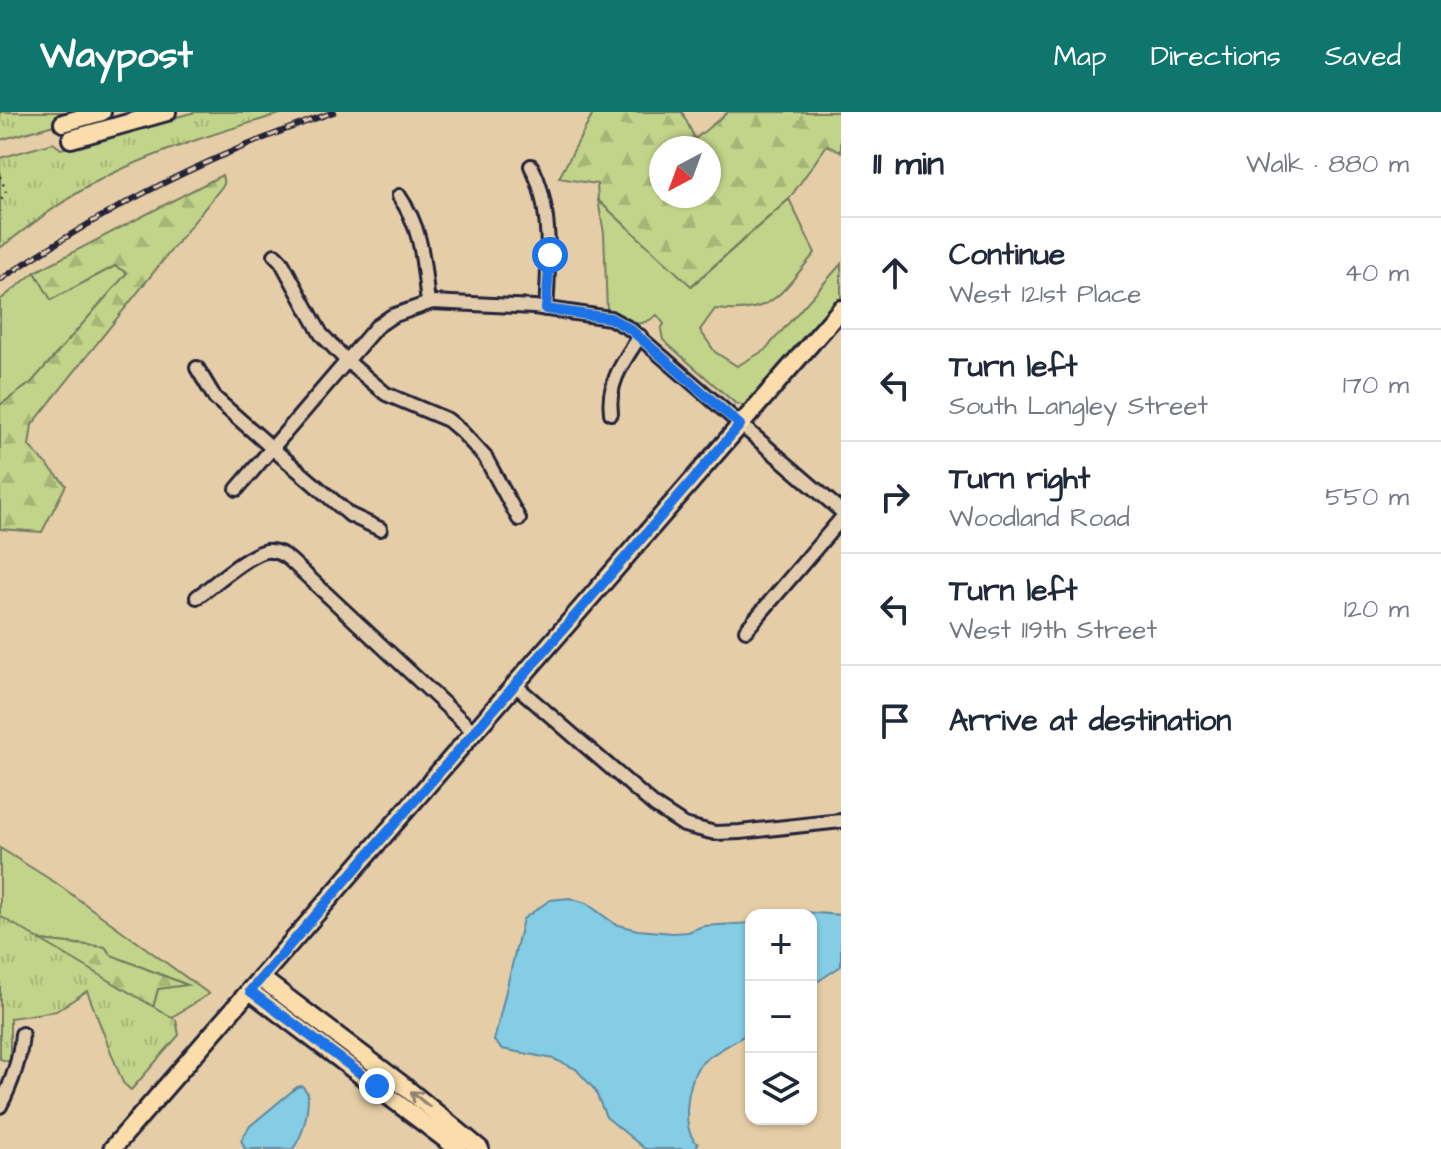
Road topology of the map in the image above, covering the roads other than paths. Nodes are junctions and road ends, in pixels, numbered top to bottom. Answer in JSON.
{"nodes":[{"id":1,"x":102,"y":112,"type":"edge"},
{"id":2,"x":167,"y":112,"type":"edge"},
{"id":3,"x":61,"y":117,"type":"edge"},
{"id":4,"x":71,"y":139,"type":"joint"},
{"id":5,"x":531,"y":166,"type":"dead end"},
{"id":6,"x":399,"y":196,"type":"dead end"},
{"id":7,"x":275,"y":255,"type":"dead end"},
{"id":8,"x":428,"y":303,"type":"junction"},
{"id":9,"x":546,"y":309,"type":"junction"},
{"id":10,"x":841,"y":309,"type":"edge"},
{"id":11,"x":640,"y":336,"type":"junction"},
{"id":12,"x":347,"y":361,"type":"junction"},
{"id":13,"x":197,"y":368,"type":"dead end"},
{"id":14,"x":611,"y":413,"type":"dead end"},
{"id":15,"x":740,"y":425,"type":"junction"},
{"id":16,"x":272,"y":448,"type":"junction"},
{"id":17,"x":237,"y":489,"type":"dead end"},
{"id":18,"x":841,"y":511,"type":"edge"},
{"id":19,"x":519,"y":519,"type":"dead end"},
{"id":20,"x":841,"y":519,"type":"edge"},
{"id":21,"x":380,"y":529,"type":"dead end"},
{"id":22,"x":197,"y":597,"type":"dead end"},
{"id":23,"x":746,"y":630,"type":"dead end"},
{"id":24,"x":515,"y":685,"type":"junction"},
{"id":25,"x":474,"y":732,"type":"junction"},
{"id":26,"x":841,"y":821,"type":"edge"},
{"id":27,"x":255,"y":985,"type":"junction"},
{"id":28,"x":22,"y":1034,"type":"dead end"},
{"id":29,"x":0,"y":1106,"type":"edge"},
{"id":30,"x":454,"y":1148,"type":"edge"},
{"id":31,"x":112,"y":1149,"type":"edge"},
{"id":32,"x":480,"y":1149,"type":"edge"}],
"edges":[{"from":1,"to":3,"type":"main road"},
{"from":2,"to":4,"type":"main road"},
{"from":3,"to":4,"type":"street"},
{"from":5,"to":9,"type":"street"},
{"from":6,"to":8,"type":"street"},
{"from":7,"to":12,"type":"street"},
{"from":8,"to":9,"type":"street"},
{"from":8,"to":12,"type":"street"},
{"from":9,"to":11,"type":"street"},
{"from":10,"to":15,"type":"main road"},
{"from":11,"to":14,"type":"street"},
{"from":11,"to":15,"type":"street"},
{"from":12,"to":16,"type":"street"},
{"from":12,"to":19,"type":"street"},
{"from":13,"to":16,"type":"street"},
{"from":15,"to":18,"type":"street"},
{"from":15,"to":24,"type":"main road"},
{"from":16,"to":17,"type":"street"},
{"from":16,"to":21,"type":"street"},
{"from":20,"to":23,"type":"street"},
{"from":22,"to":25,"type":"street"},
{"from":24,"to":25,"type":"main road"},
{"from":24,"to":26,"type":"street"},
{"from":25,"to":27,"type":"main road"},
{"from":27,"to":30,"type":"main road"},
{"from":27,"to":31,"type":"main road"},
{"from":32,"to":27,"type":"main road","one_way":true},
{"from":28,"to":29,"type":"street"}]}
